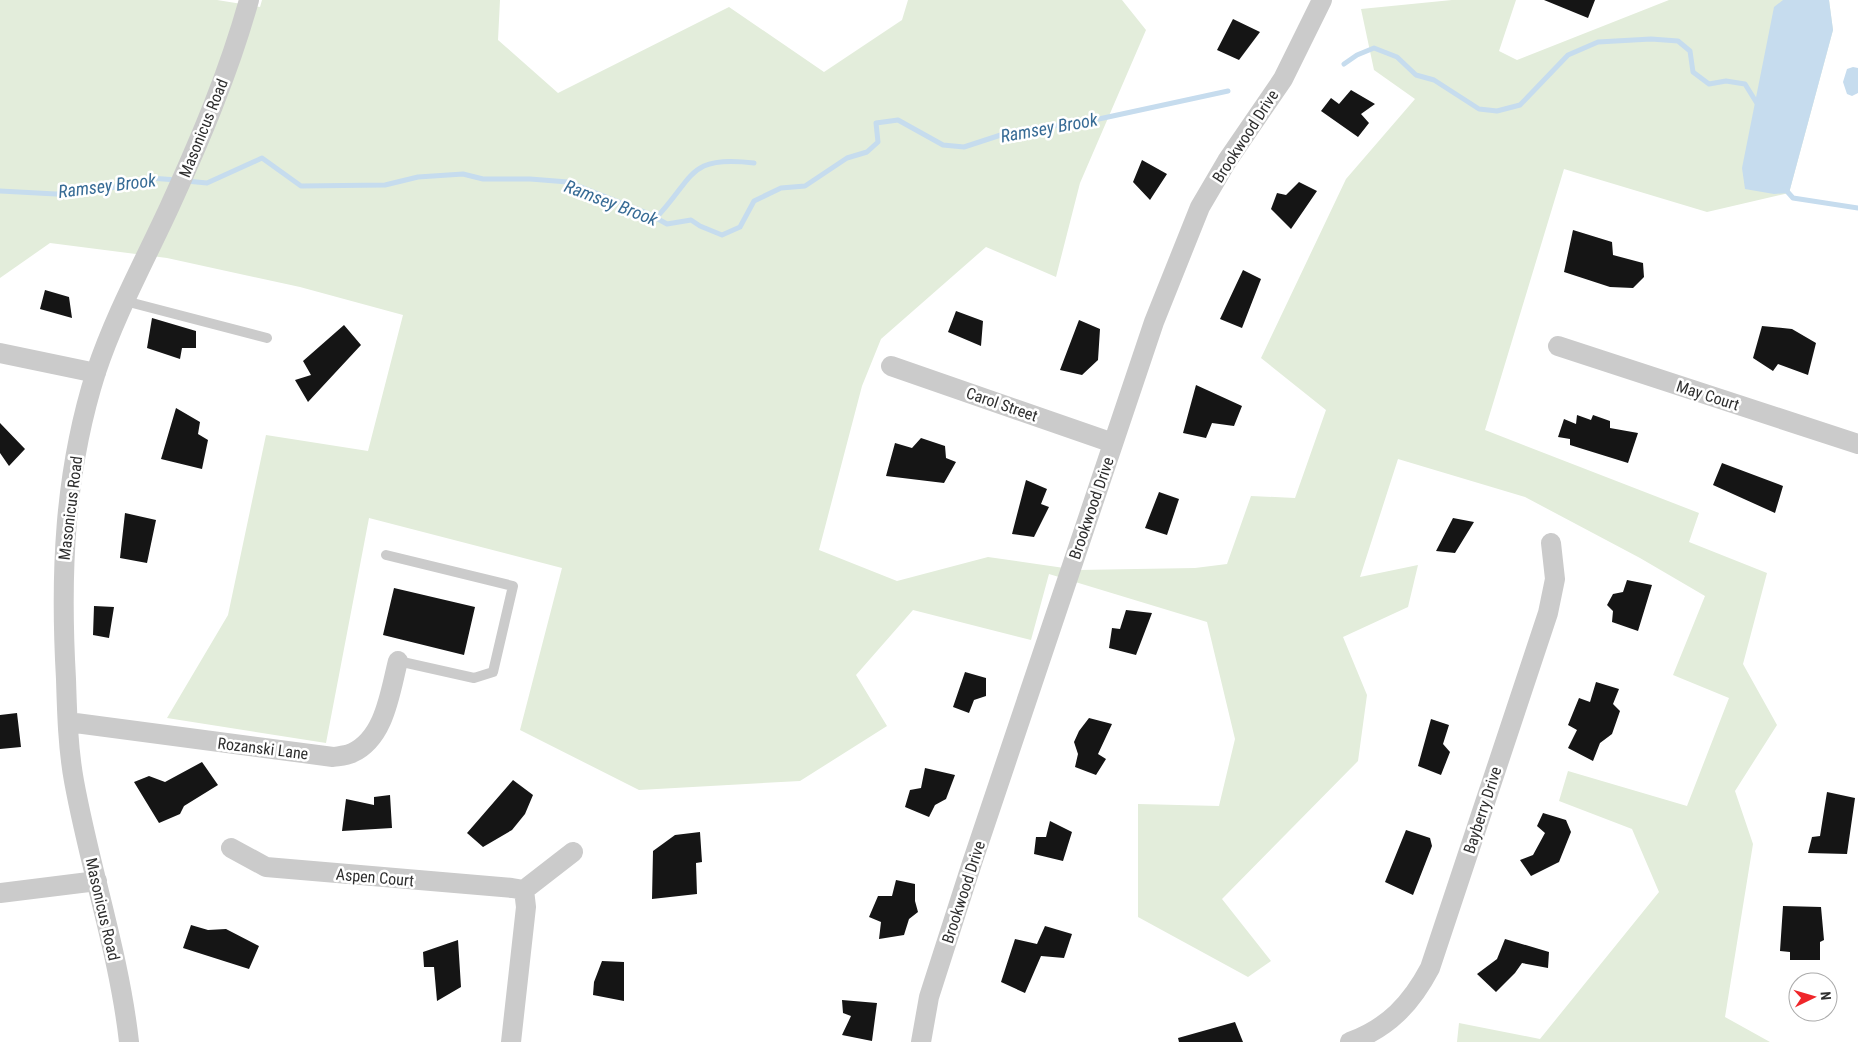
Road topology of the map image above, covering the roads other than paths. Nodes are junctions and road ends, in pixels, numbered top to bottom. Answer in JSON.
{"nodes":[{"id":1,"x":248,"y":0,"type":"edge"},
{"id":2,"x":1322,"y":0,"type":"edge"},
{"id":3,"x":126,"y":301,"type":"junction"},
{"id":4,"x":267,"y":338,"type":"dead end"},
{"id":5,"x":1558,"y":346,"type":"dead end"},
{"id":6,"x":0,"y":353,"type":"edge"},
{"id":7,"x":891,"y":366,"type":"dead end"},
{"id":8,"x":96,"y":373,"type":"junction"},
{"id":9,"x":1113,"y":443,"type":"junction"},
{"id":10,"x":1858,"y":444,"type":"edge"},
{"id":11,"x":1550,"y":543,"type":"dead end"},
{"id":12,"x":386,"y":555,"type":"dead end"},
{"id":13,"x":398,"y":661,"type":"joint"},
{"id":14,"x":68,"y":722,"type":"junction"},
{"id":15,"x":231,"y":848,"type":"dead end"},
{"id":16,"x":573,"y":852,"type":"dead end"},
{"id":17,"x":97,"y":881,"type":"junction"},
{"id":18,"x":524,"y":890,"type":"junction"},
{"id":19,"x":0,"y":893,"type":"edge"},
{"id":20,"x":129,"y":1042,"type":"edge"},
{"id":21,"x":511,"y":1042,"type":"edge"},
{"id":22,"x":921,"y":1042,"type":"edge"},
{"id":23,"x":1350,"y":1042,"type":"edge"}],
"edges":[{"from":1,"to":3,"type":"street","name":"Masonicus Road"},
{"from":2,"to":9,"type":"street","name":"Brookwood Drive"},
{"from":3,"to":4,"type":"lane"},
{"from":3,"to":8,"type":"street","name":"Masonicus Road"},
{"from":5,"to":10,"type":"street","name":"May Court"},
{"from":6,"to":8,"type":"street"},
{"from":7,"to":9,"type":"street","name":"Carol Street"},
{"from":8,"to":14,"type":"street","name":"Masonicus Road"},
{"from":9,"to":22,"type":"street","name":"Brookwood Drive"},
{"from":11,"to":23,"type":"street","name":"Bayberry Drive"},
{"from":12,"to":13,"type":"lane"},
{"from":13,"to":14,"type":"street","name":"Rozanski Lane"},
{"from":14,"to":17,"type":"street","name":"Masonicus Road"},
{"from":15,"to":18,"type":"street","name":"Aspen Court"},
{"from":16,"to":18,"type":"street"},
{"from":17,"to":19,"type":"street"},
{"from":17,"to":20,"type":"street","name":"Masonicus Road"},
{"from":18,"to":21,"type":"street"}]}
